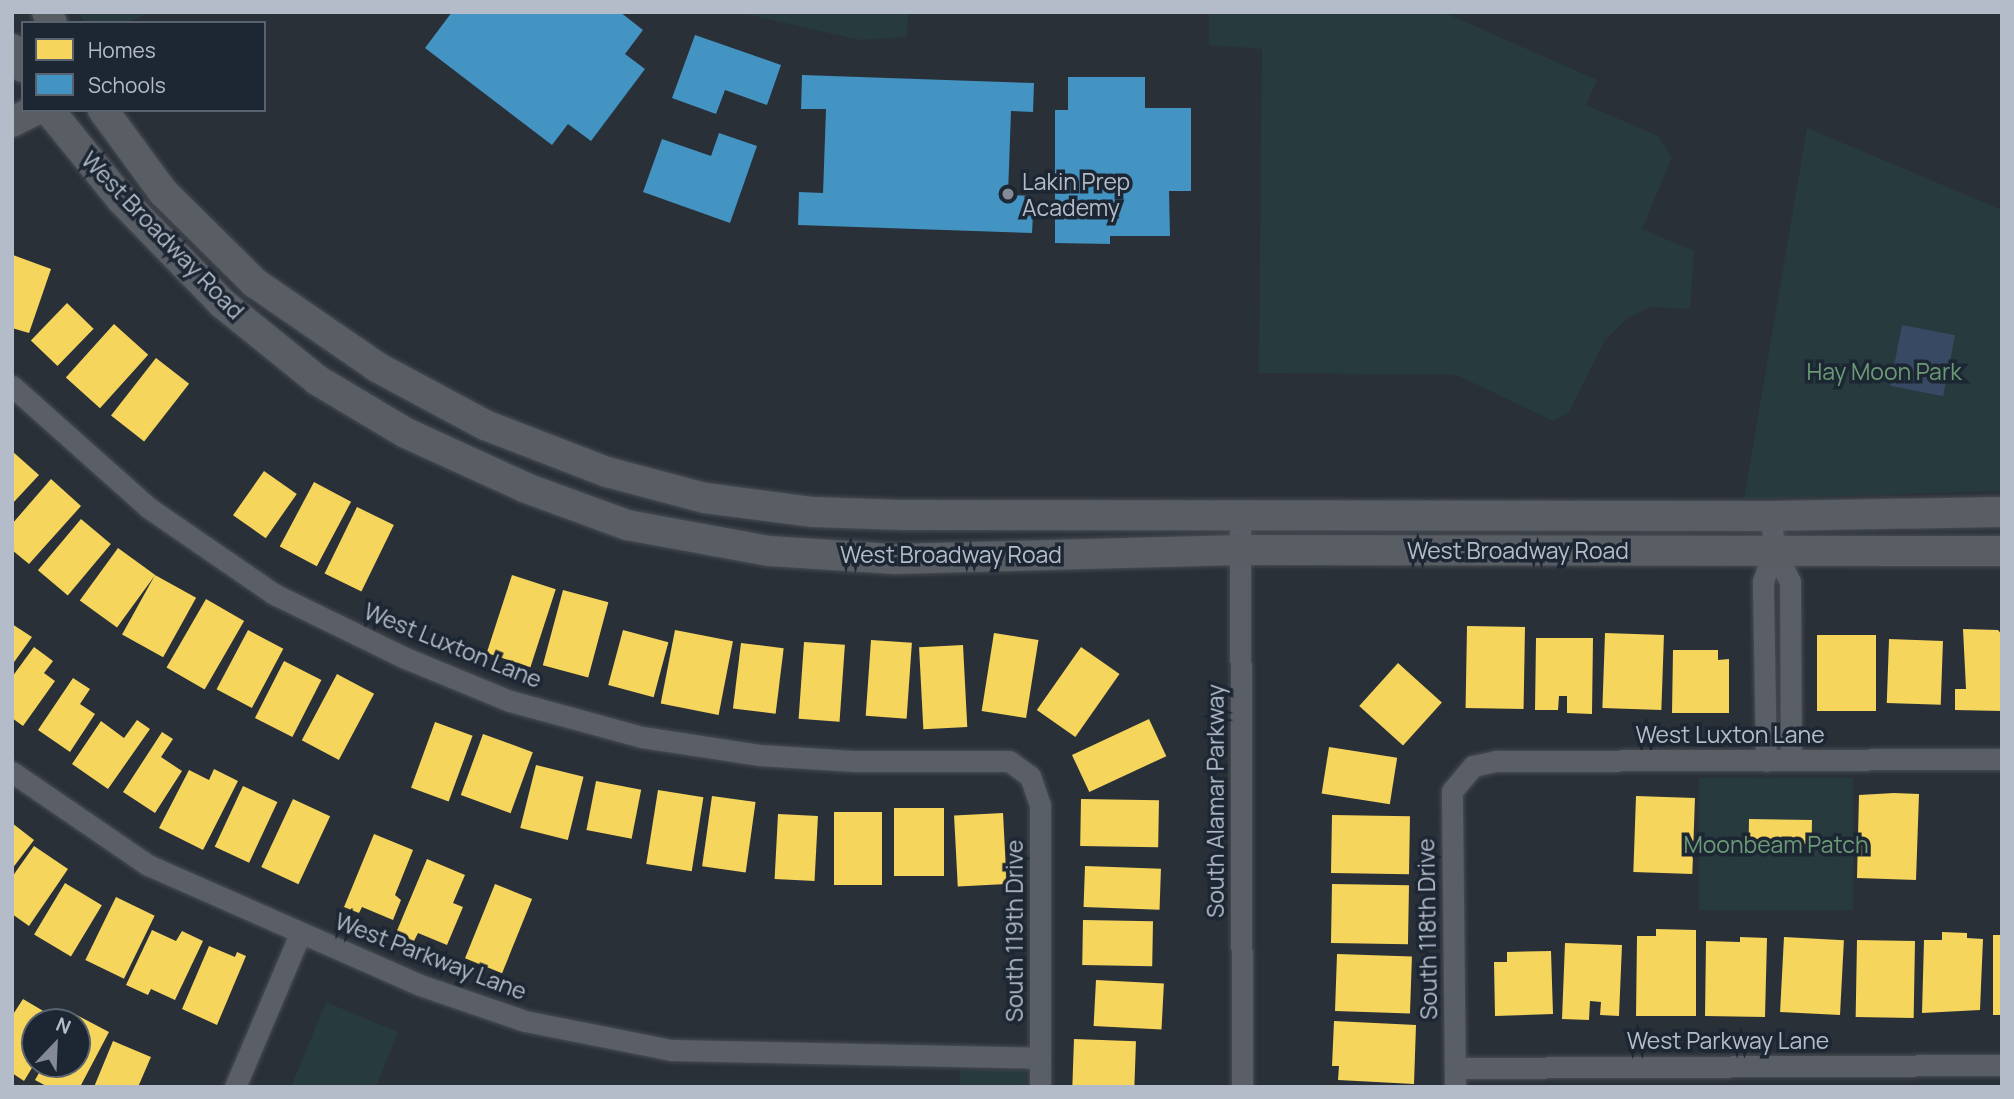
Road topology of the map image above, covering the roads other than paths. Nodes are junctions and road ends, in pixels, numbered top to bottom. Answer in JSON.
{"nodes":[{"id":1,"x":12,"y":49,"type":"edge"},
{"id":2,"x":21,"y":65,"type":"edge"},
{"id":3,"x":32,"y":112,"type":"edge"},
{"id":4,"x":51,"y":112,"type":"edge"},
{"id":5,"x":104,"y":112,"type":"edge"},
{"id":6,"x":12,"y":122,"type":"edge"},
{"id":7,"x":12,"y":386,"type":"edge"},
{"id":8,"x":2002,"y":512,"type":"edge"},
{"id":9,"x":1240,"y":515,"type":"junction"},
{"id":10,"x":1771,"y":516,"type":"junction"},
{"id":11,"x":1240,"y":550,"type":"junction"},
{"id":12,"x":1774,"y":550,"type":"junction"},
{"id":13,"x":2002,"y":551,"type":"edge"},
{"id":14,"x":2002,"y":759,"type":"edge"},
{"id":15,"x":1791,"y":760,"type":"junction"},
{"id":16,"x":1766,"y":761,"type":"junction"},
{"id":17,"x":12,"y":772,"type":"edge"},
{"id":18,"x":1462,"y":774,"type":"joint"},
{"id":19,"x":1030,"y":776,"type":"joint"},
{"id":20,"x":300,"y":934,"type":"junction"},
{"id":21,"x":1040,"y":1058,"type":"junction"},
{"id":22,"x":2002,"y":1065,"type":"edge"},
{"id":23,"x":1455,"y":1077,"type":"edge"},
{"id":24,"x":234,"y":1087,"type":"edge"},
{"id":25,"x":1040,"y":1087,"type":"edge"},
{"id":26,"x":1242,"y":1087,"type":"edge"}],
"edges":[{"from":1,"to":2,"type":"main road"},
{"from":3,"to":6,"type":"main road"},
{"from":4,"to":11,"type":"main road","name":"West Broadway Road"},
{"from":5,"to":9,"type":"main road","name":"West Broadway Road"},
{"from":7,"to":19,"type":"street","name":"West Luxton Lane"},
{"from":8,"to":10,"type":"main road","name":"West Broadway Road"},
{"from":9,"to":10,"type":"main road","name":"West Broadway Road"},
{"from":9,"to":11,"type":"street","name":"South Alamar Parkway"},
{"from":10,"to":12,"type":"street"},
{"from":11,"to":12,"type":"main road","name":"West Broadway Road"},
{"from":11,"to":26,"type":"street","name":"South Alamar Parkway"},
{"from":12,"to":13,"type":"main road","name":"West Broadway Road"},
{"from":12,"to":15,"type":"street"},
{"from":12,"to":16,"type":"street"},
{"from":14,"to":15,"type":"street","name":"West Luxton Lane"},
{"from":15,"to":16,"type":"street","name":"West Luxton Lane"},
{"from":16,"to":18,"type":"street","name":"West Luxton Lane"},
{"from":17,"to":20,"type":"street","name":"West Parkway Lane"},
{"from":18,"to":23,"type":"street","name":"South 118th Drive"},
{"from":19,"to":21,"type":"street","name":"South 119th Drive"},
{"from":20,"to":21,"type":"street","name":"West Parkway Lane"},
{"from":20,"to":24,"type":"street"},
{"from":21,"to":25,"type":"street","name":"South 119th Drive"},
{"from":22,"to":23,"type":"street","name":"West Parkway Lane"}]}
